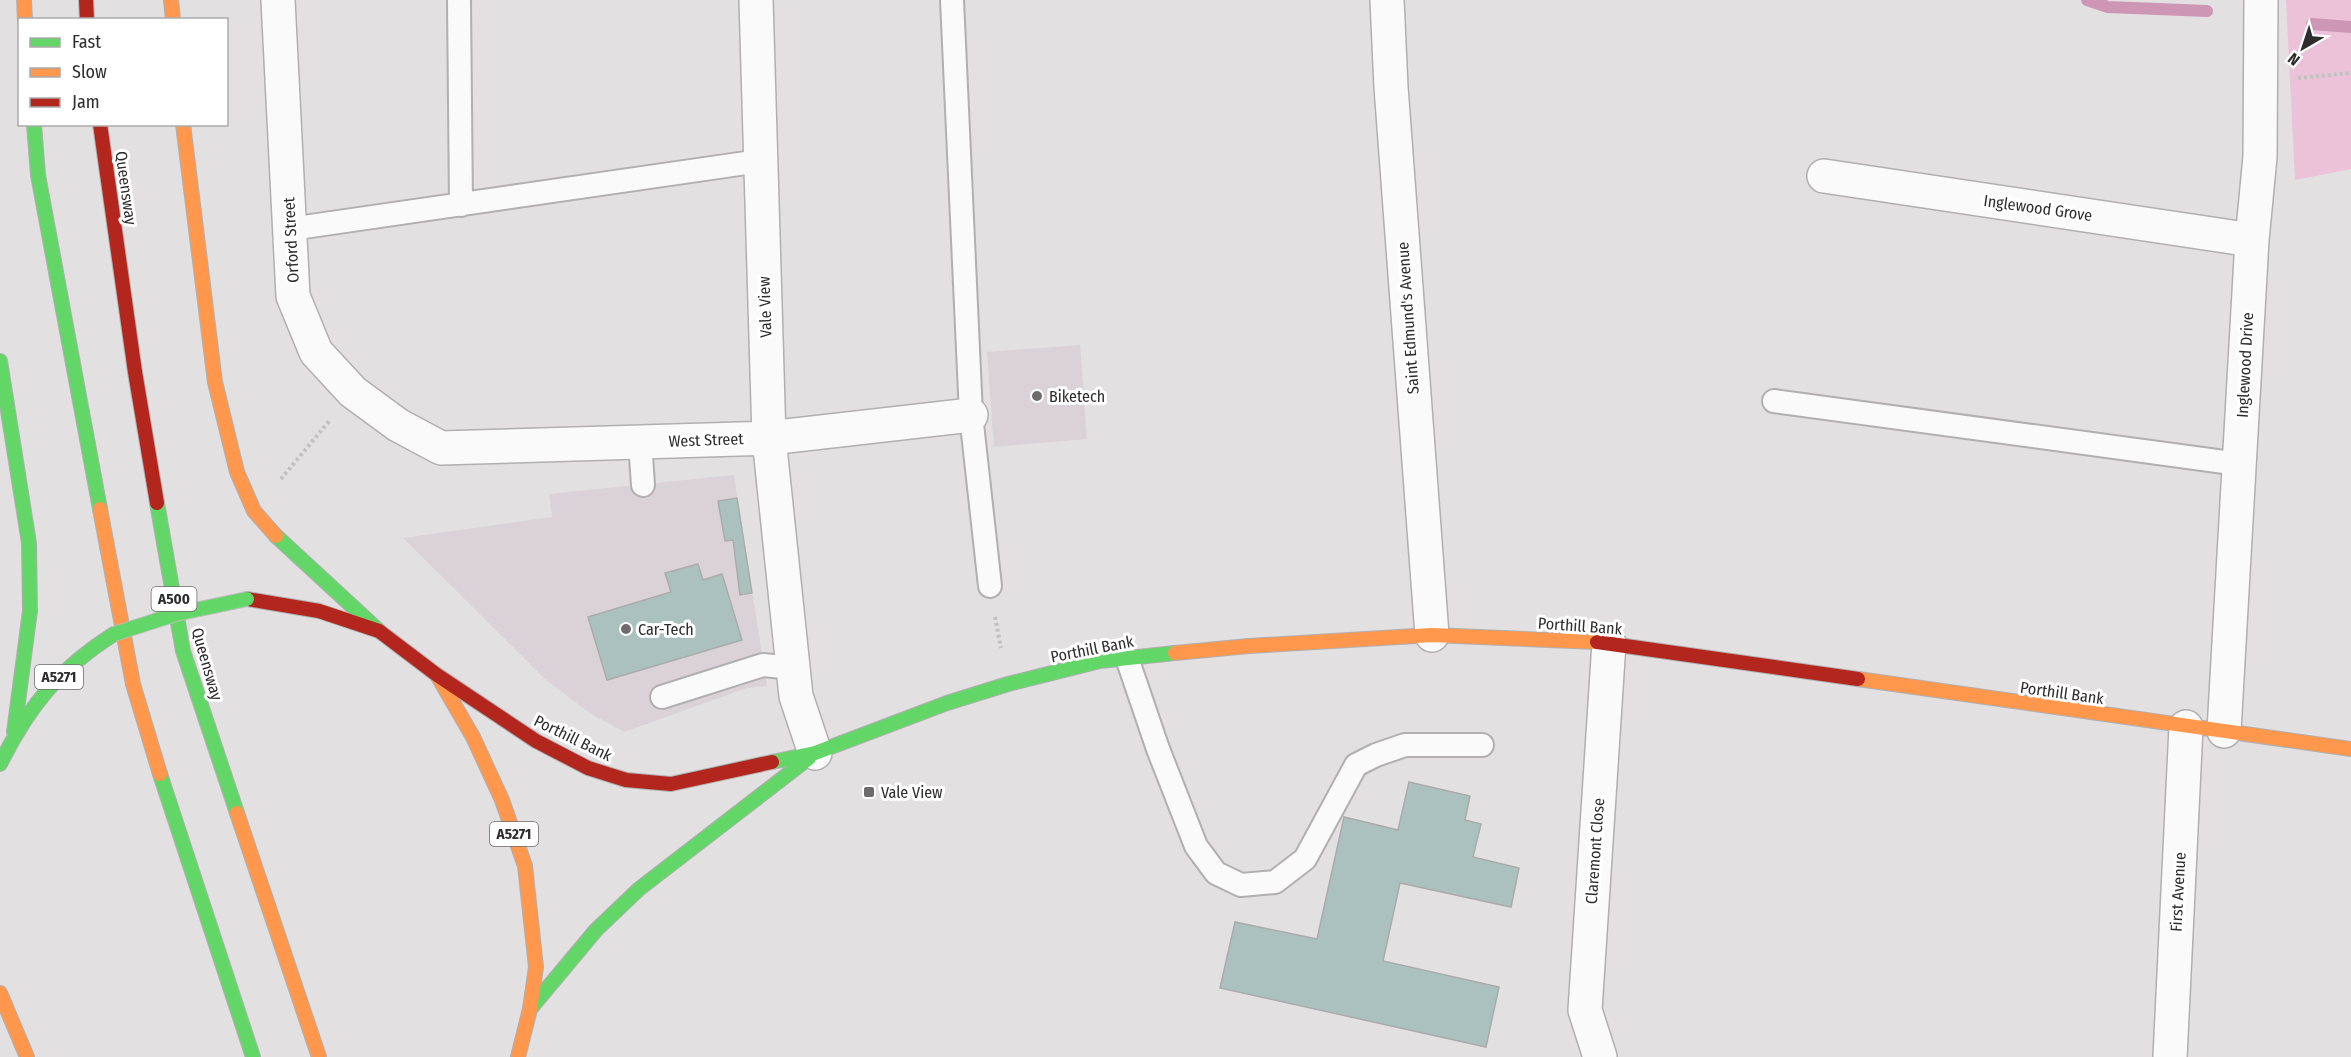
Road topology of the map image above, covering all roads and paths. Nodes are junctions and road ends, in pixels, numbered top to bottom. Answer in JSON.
{"nodes":[{"id":1,"x":24,"y":0,"type":"edge"},
{"id":2,"x":86,"y":0,"type":"edge"},
{"id":3,"x":171,"y":0,"type":"edge"},
{"id":4,"x":278,"y":0,"type":"edge"},
{"id":5,"x":459,"y":0,"type":"edge"},
{"id":6,"x":756,"y":0,"type":"edge"},
{"id":7,"x":952,"y":0,"type":"edge"},
{"id":8,"x":1387,"y":0,"type":"edge"},
{"id":9,"x":2261,"y":0,"type":"edge"},
{"id":10,"x":25,"y":18,"type":"edge"},
{"id":11,"x":87,"y":18,"type":"edge"},
{"id":12,"x":173,"y":18,"type":"edge"},
{"id":13,"x":2351,"y":73,"type":"edge"},
{"id":14,"x":2262,"y":82,"type":"junction"},
{"id":15,"x":34,"y":126,"type":"edge"},
{"id":16,"x":100,"y":126,"type":"edge"},
{"id":17,"x":183,"y":126,"type":"edge"},
{"id":18,"x":760,"y":161,"type":"junction"},
{"id":19,"x":1824,"y":176,"type":"dead end"},
{"id":20,"x":460,"y":205,"type":"junction"},
{"id":21,"x":290,"y":229,"type":"junction"},
{"id":22,"x":2252,"y":240,"type":"junction"},
{"id":23,"x":0,"y":361,"type":"edge"},
{"id":24,"x":354,"y":392,"type":"junction"},
{"id":25,"x":1774,"y":401,"type":"dead end"},
{"id":26,"x":970,"y":415,"type":"junction"},
{"id":27,"x":769,"y":438,"type":"junction"},
{"id":28,"x":640,"y":442,"type":"junction"},
{"id":29,"x":441,"y":448,"type":"joint"},
{"id":30,"x":2239,"y":464,"type":"junction"},
{"id":31,"x":643,"y":485,"type":"dead end"},
{"id":32,"x":254,"y":511,"type":"junction"},
{"id":33,"x":990,"y":586,"type":"joint"},
{"id":34,"x":379,"y":631,"type":"junction"},
{"id":35,"x":1431,"y":635,"type":"junction"},
{"id":36,"x":1609,"y":643,"type":"junction"},
{"id":37,"x":1127,"y":658,"type":"junction"},
{"id":38,"x":793,"y":668,"type":"junction"},
{"id":39,"x":437,"y":675,"type":"junction"},
{"id":40,"x":1008,"y":684,"type":"junction"},
{"id":41,"x":662,"y":697,"type":"dead end"},
{"id":42,"x":2186,"y":727,"type":"junction"},
{"id":43,"x":2224,"y":731,"type":"junction"},
{"id":44,"x":14,"y":732,"type":"junction"},
{"id":45,"x":1482,"y":745,"type":"dead end"},
{"id":46,"x":2351,"y":749,"type":"edge"},
{"id":47,"x":815,"y":753,"type":"junction"},
{"id":48,"x":0,"y":764,"type":"edge"},
{"id":49,"x":0,"y":993,"type":"edge"},
{"id":50,"x":530,"y":1008,"type":"junction"},
{"id":51,"x":27,"y":1057,"type":"edge"},
{"id":52,"x":253,"y":1057,"type":"edge"},
{"id":53,"x":318,"y":1057,"type":"edge"},
{"id":54,"x":518,"y":1057,"type":"edge"},
{"id":55,"x":1600,"y":1057,"type":"edge"},
{"id":56,"x":2170,"y":1057,"type":"edge"}],
"edges":[{"from":1,"to":10,"type":"main road"},
{"from":2,"to":11,"type":"main road"},
{"from":3,"to":12,"type":"main road"},
{"from":4,"to":21,"type":"street","name":"Orford Street"},
{"from":5,"to":20,"type":"lane"},
{"from":6,"to":18,"type":"street","name":"Vale View"},
{"from":7,"to":26,"type":"lane"},
{"from":8,"to":35,"type":"street","name":"Saint Edmund's Avenue"},
{"from":9,"to":14,"type":"street","name":"Inglewood Drive"},
{"from":13,"to":14,"type":"path"},
{"from":14,"to":22,"type":"street","name":"Inglewood Drive"},
{"from":15,"to":52,"type":"main road"},
{"from":16,"to":53,"type":"main road","name":"Queensway","number":"A500"},
{"from":17,"to":32,"type":"main road"},
{"from":18,"to":20,"type":"lane"},
{"from":18,"to":27,"type":"street","name":"Vale View"},
{"from":19,"to":22,"type":"street","name":"Inglewood Grove"},
{"from":20,"to":21,"type":"lane"},
{"from":21,"to":24,"type":"street","name":"Orford Street"},
{"from":22,"to":30,"type":"street","name":"Inglewood Drive"},
{"from":23,"to":44,"type":"main road"},
{"from":24,"to":29,"type":"street","name":"Orford Street"},
{"from":24,"to":32,"type":"path"},
{"from":25,"to":30,"type":"lane"},
{"from":26,"to":27,"type":"street","name":"West Street"},
{"from":26,"to":33,"type":"lane"},
{"from":27,"to":28,"type":"street","name":"West Street"},
{"from":27,"to":38,"type":"street","name":"Vale View"},
{"from":28,"to":29,"type":"street","name":"West Street"},
{"from":28,"to":31,"type":"lane"},
{"from":30,"to":43,"type":"street","name":"Inglewood Drive"},
{"from":32,"to":34,"type":"main road"},
{"from":33,"to":40,"type":"path"},
{"from":34,"to":39,"type":"main road","number":"A5271"},
{"from":34,"to":44,"type":"main road","number":"A5271","bridge":true},
{"from":35,"to":36,"type":"main road","name":"Porthill Bank"},
{"from":35,"to":37,"type":"main road","name":"Porthill Bank"},
{"from":36,"to":42,"type":"main road","name":"Porthill Bank"},
{"from":36,"to":55,"type":"street","name":"Claremont Close"},
{"from":37,"to":40,"type":"main road","name":"Porthill Bank"},
{"from":37,"to":45,"type":"lane"},
{"from":38,"to":41,"type":"lane"},
{"from":38,"to":47,"type":"street","name":"Vale View"},
{"from":39,"to":47,"type":"main road","name":"Porthill Bank"},
{"from":39,"to":50,"type":"main road","number":"A5271"},
{"from":40,"to":47,"type":"main road","name":"Porthill Bank"},
{"from":42,"to":43,"type":"main road","name":"Porthill Bank"},
{"from":42,"to":56,"type":"street","name":"First Avenue"},
{"from":43,"to":46,"type":"main road","name":"Porthill Bank"},
{"from":44,"to":48,"type":"main road","number":"A5271"},
{"from":47,"to":50,"type":"main road","name":"Porthill Bank"},
{"from":49,"to":51,"type":"main road"},
{"from":50,"to":54,"type":"main road","number":"A5271"}]}
